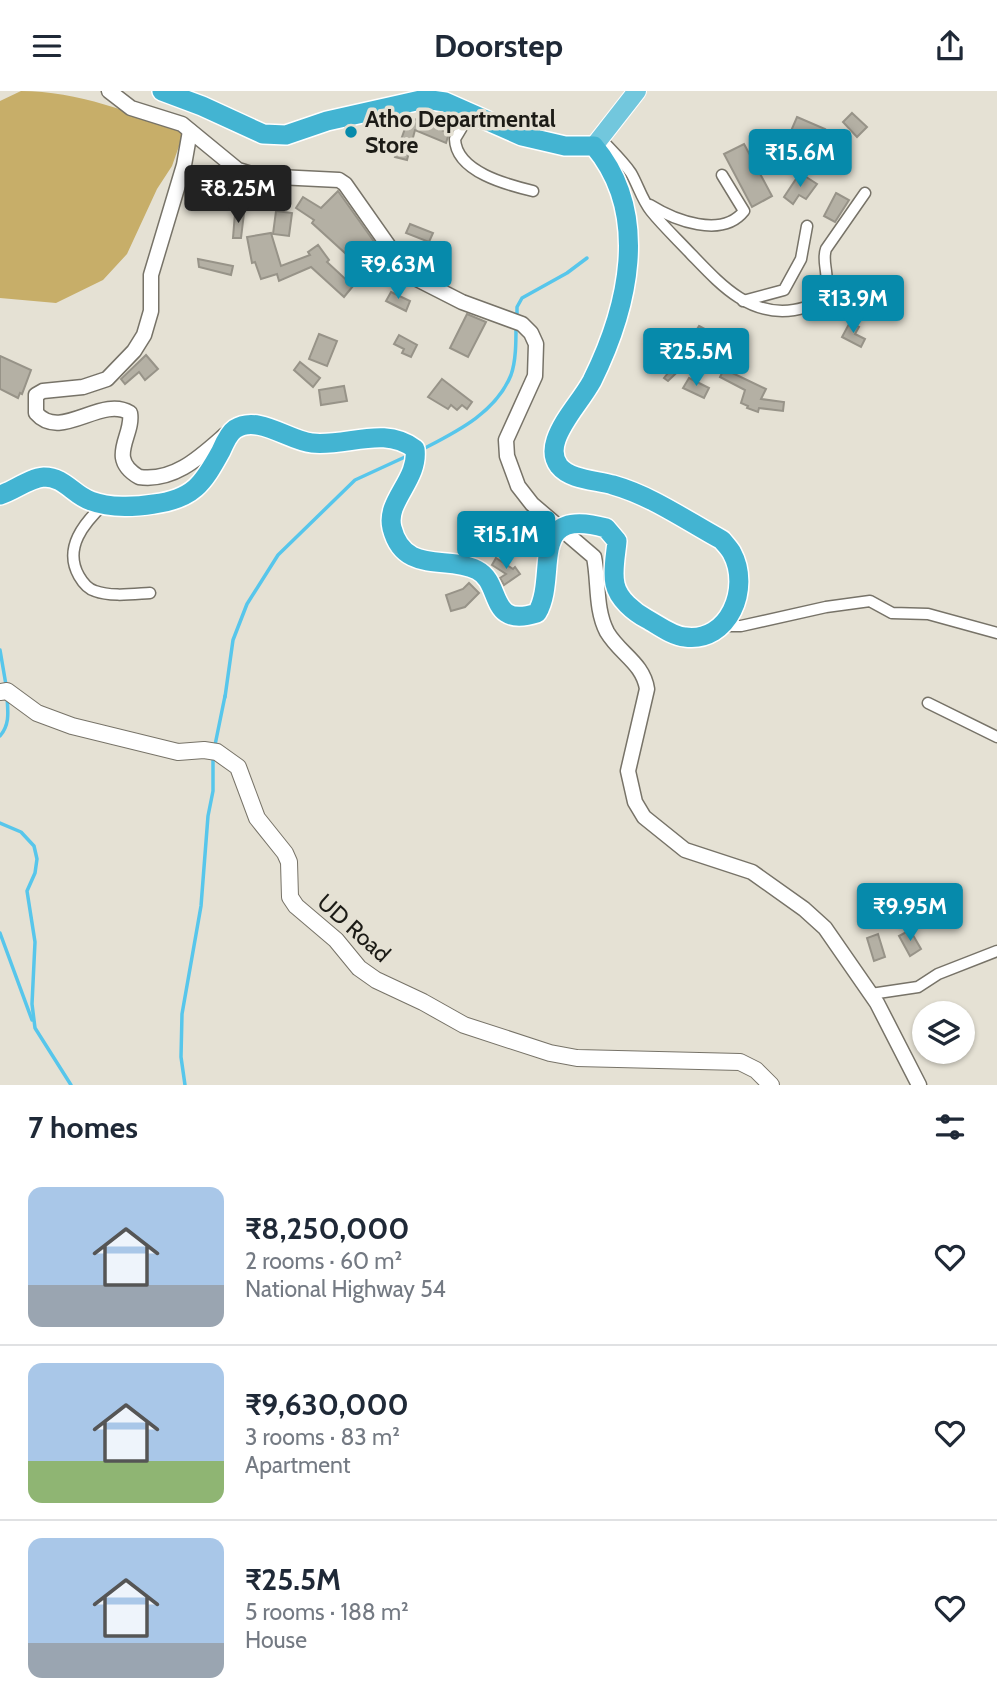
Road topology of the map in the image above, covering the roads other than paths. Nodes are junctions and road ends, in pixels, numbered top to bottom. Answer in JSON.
{"nodes":[{"id":1,"x":109,"y":91,"type":"edge"},
{"id":2,"x":162,"y":91,"type":"edge"},
{"id":3,"x":638,"y":91,"type":"edge"},
{"id":4,"x":422,"y":95,"type":"edge"},
{"id":5,"x":470,"y":114,"type":"junction"},
{"id":6,"x":190,"y":131,"type":"junction"},
{"id":7,"x":597,"y":141,"type":"junction"},
{"id":8,"x":722,"y":175,"type":"dead end"},
{"id":9,"x":533,"y":191,"type":"dead end"},
{"id":10,"x":865,"y":193,"type":"dead end"},
{"id":11,"x":645,"y":202,"type":"junction"},
{"id":12,"x":807,"y":226,"type":"dead end"},
{"id":13,"x":743,"y":301,"type":"junction"},
{"id":14,"x":234,"y":430,"type":"junction"},
{"id":15,"x":0,"y":495,"type":"edge"},
{"id":16,"x":104,"y":504,"type":"junction"},
{"id":17,"x":560,"y":529,"type":"junction"},
{"id":18,"x":150,"y":593,"type":"dead end"},
{"id":19,"x":722,"y":626,"type":"junction"},
{"id":20,"x":997,"y":633,"type":"edge"},
{"id":21,"x":0,"y":692,"type":"edge"},
{"id":22,"x":928,"y":703,"type":"dead end"},
{"id":23,"x":997,"y":737,"type":"edge"},
{"id":24,"x":997,"y":951,"type":"edge"},
{"id":25,"x":871,"y":993,"type":"junction"},
{"id":26,"x":771,"y":1085,"type":"edge"},
{"id":27,"x":919,"y":1085,"type":"edge"}],
"edges":[{"from":1,"to":6,"type":"street"},
{"from":2,"to":4,"type":"highway"},
{"from":3,"to":7,"type":"main road"},
{"from":4,"to":5,"type":"highway"},
{"from":5,"to":7,"type":"highway"},
{"from":5,"to":9,"type":"street"},
{"from":6,"to":14,"type":"street"},
{"from":6,"to":17,"type":"street"},
{"from":7,"to":11,"type":"street"},
{"from":7,"to":19,"type":"highway"},
{"from":8,"to":11,"type":"street"},
{"from":10,"to":13,"type":"street"},
{"from":11,"to":13,"type":"street"},
{"from":12,"to":13,"type":"street"},
{"from":14,"to":16,"type":"highway"},
{"from":14,"to":17,"type":"highway"},
{"from":15,"to":16,"type":"highway"},
{"from":16,"to":18,"type":"street"},
{"from":17,"to":19,"type":"highway"},
{"from":17,"to":25,"type":"street"},
{"from":19,"to":20,"type":"street"},
{"from":21,"to":26,"type":"main road","name":"UD Road"},
{"from":22,"to":23,"type":"street"},
{"from":24,"to":25,"type":"street"},
{"from":25,"to":27,"type":"street"}]}
